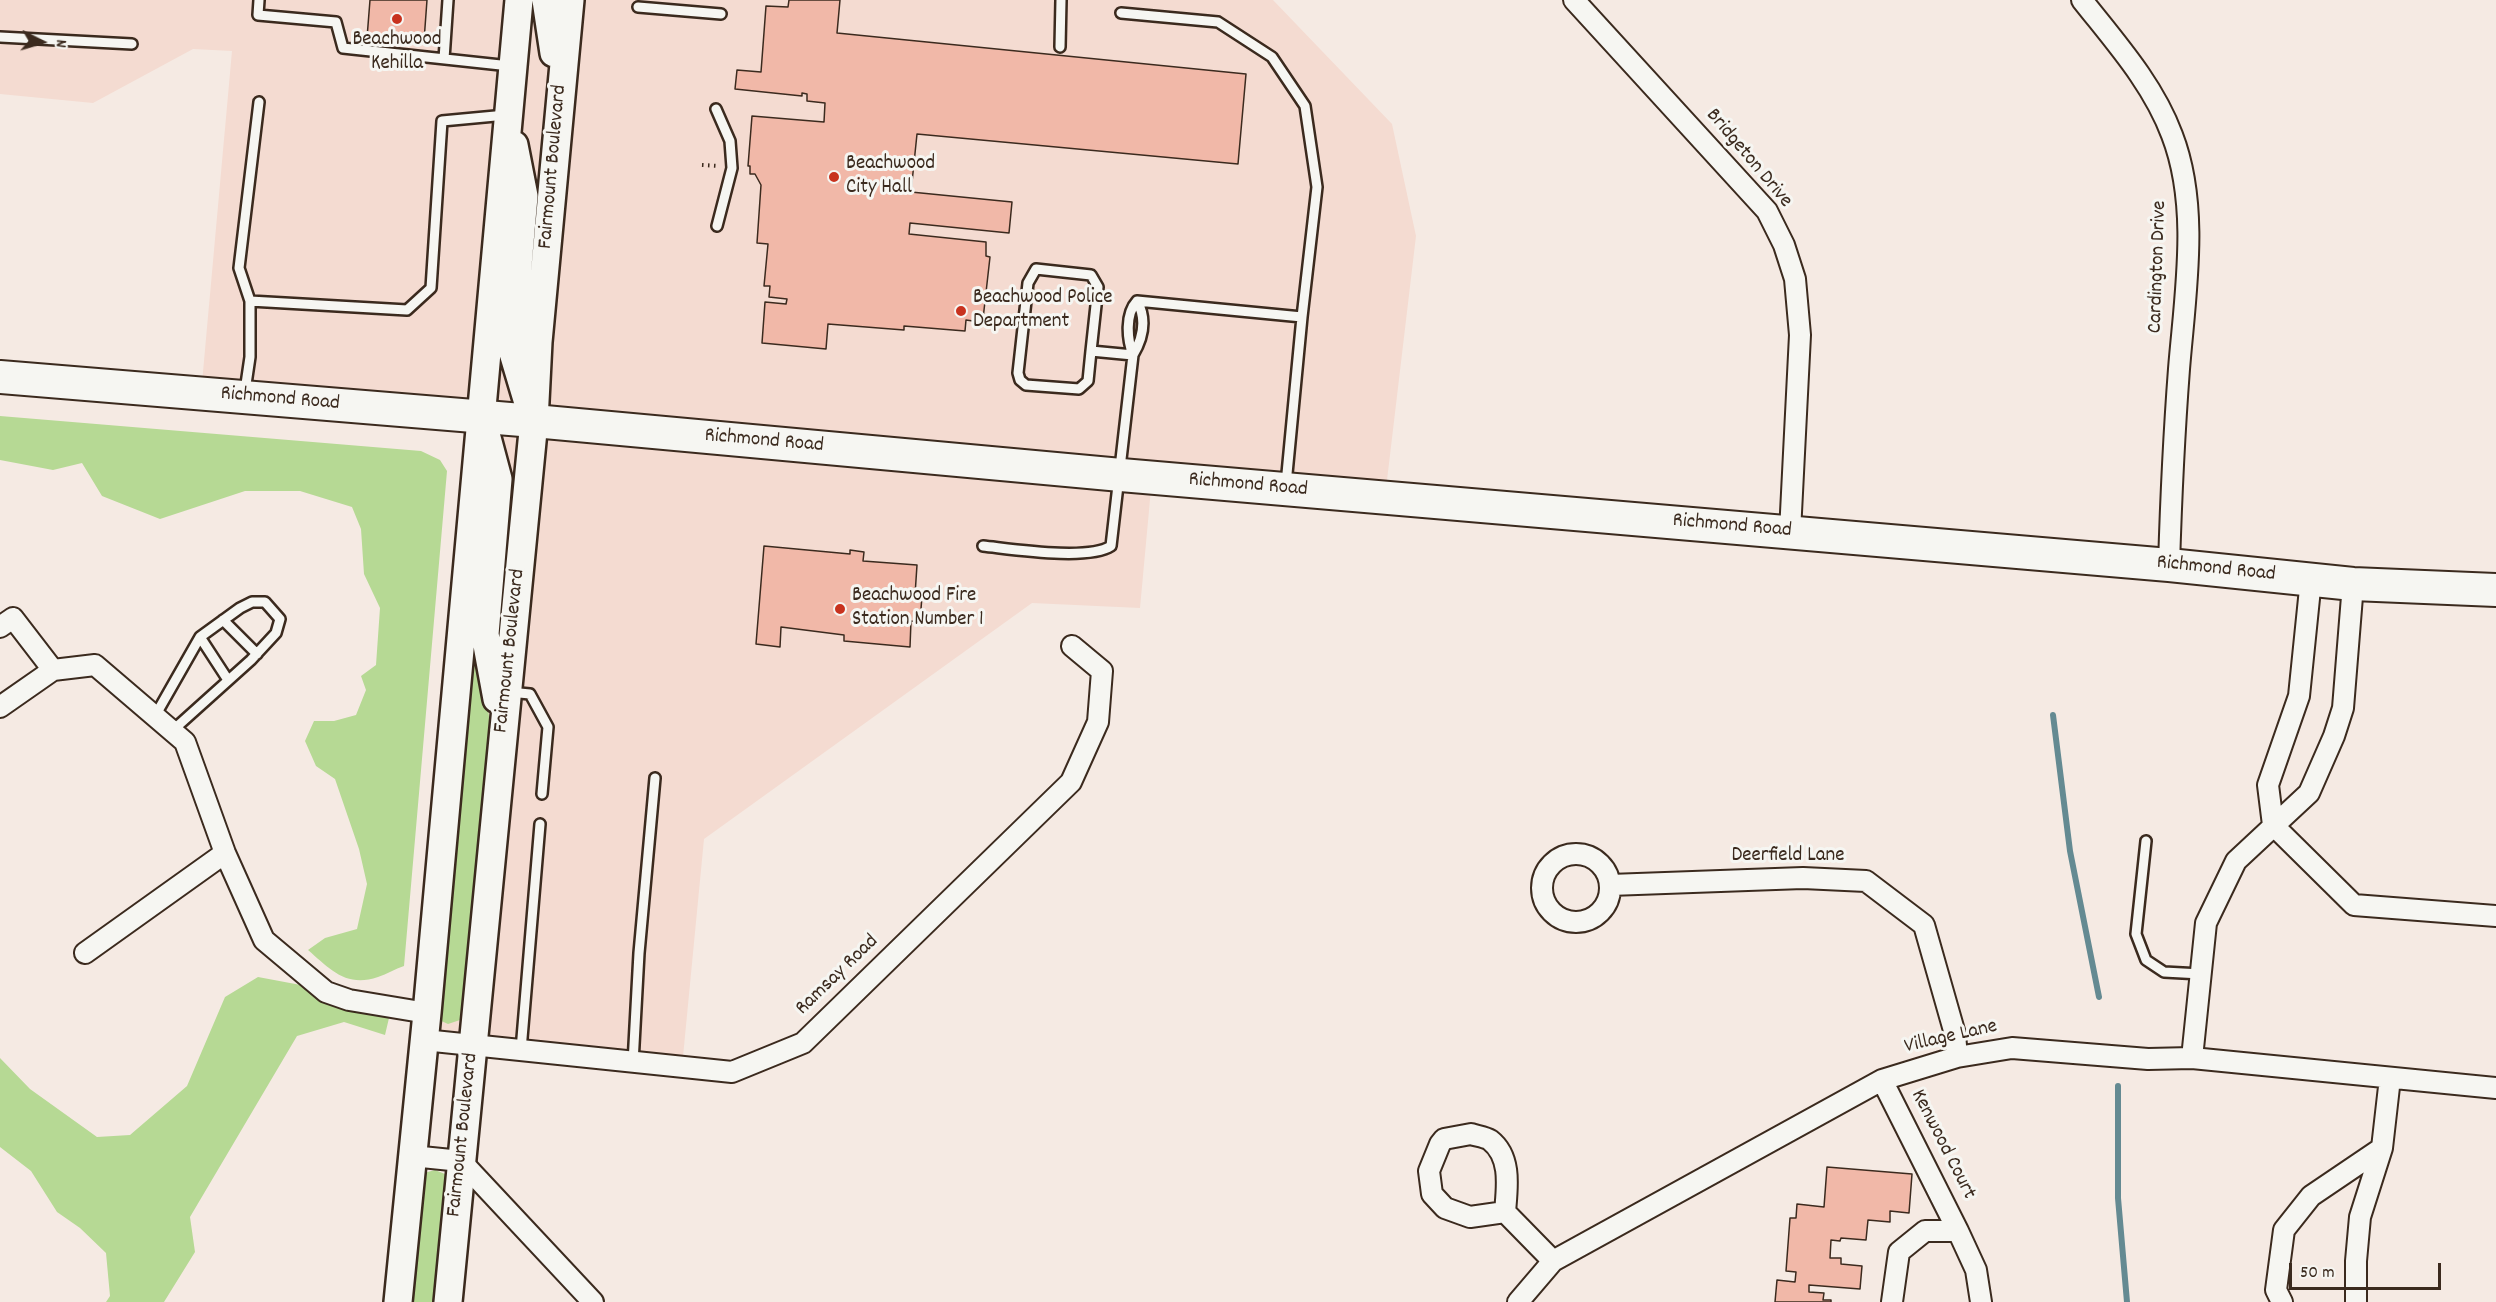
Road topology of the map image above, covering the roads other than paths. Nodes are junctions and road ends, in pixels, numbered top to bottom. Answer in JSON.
{"nodes":[{"id":1,"x":259,"y":0,"type":"edge"},
{"id":2,"x":448,"y":0,"type":"edge"},
{"id":3,"x":519,"y":0,"type":"edge"},
{"id":4,"x":546,"y":0,"type":"edge"},
{"id":5,"x":570,"y":0,"type":"edge"},
{"id":6,"x":1061,"y":0,"type":"edge"},
{"id":7,"x":1574,"y":0,"type":"edge"},
{"id":8,"x":2082,"y":0,"type":"edge"},
{"id":9,"x":638,"y":7,"type":"dead end"},
{"id":10,"x":1121,"y":13,"type":"dead end"},
{"id":11,"x":721,"y":14,"type":"dead end"},
{"id":12,"x":0,"y":37,"type":"edge"},
{"id":13,"x":132,"y":44,"type":"dead end"},
{"id":14,"x":1060,"y":47,"type":"dead end"},
{"id":15,"x":444,"y":59,"type":"junction"},
{"id":16,"x":513,"y":66,"type":"junction"},
{"id":17,"x":561,"y":99,"type":"junction"},
{"id":18,"x":259,"y":102,"type":"dead end"},
{"id":19,"x":716,"y":109,"type":"dead end"},
{"id":20,"x":508,"y":114,"type":"junction"},
{"id":21,"x":717,"y":226,"type":"dead end"},
{"id":22,"x":250,"y":301,"type":"junction"},
{"id":23,"x":1302,"y":318,"type":"junction"},
{"id":24,"x":1091,"y":351,"type":"junction"},
{"id":25,"x":1133,"y":355,"type":"junction"},
{"id":26,"x":0,"y":377,"type":"edge"},
{"id":27,"x":245,"y":397,"type":"junction"},
{"id":28,"x":482,"y":417,"type":"junction"},
{"id":29,"x":534,"y":421,"type":"junction"},
{"id":30,"x":1121,"y":475,"type":"junction"},
{"id":31,"x":1285,"y":489,"type":"junction"},
{"id":32,"x":1790,"y":532,"type":"junction"},
{"id":33,"x":983,"y":546,"type":"dead end"},
{"id":34,"x":2169,"y":565,"type":"junction"},
{"id":35,"x":2311,"y":579,"type":"junction"},
{"id":36,"x":2353,"y":584,"type":"junction"},
{"id":37,"x":2496,"y":590,"type":"edge"},
{"id":38,"x":223,"y":620,"type":"junction"},
{"id":39,"x":0,"y":627,"type":"edge"},
{"id":40,"x":200,"y":637,"type":"junction"},
{"id":41,"x":1072,"y":646,"type":"dead end"},
{"id":42,"x":257,"y":654,"type":"junction"},
{"id":43,"x":53,"y":670,"type":"junction"},
{"id":44,"x":228,"y":680,"type":"junction"},
{"id":45,"x":507,"y":691,"type":"junction"},
{"id":46,"x":0,"y":707,"type":"edge"},
{"id":47,"x":155,"y":716,"type":"junction"},
{"id":48,"x":503,"y":729,"type":"junction"},
{"id":49,"x":172,"y":731,"type":"junction"},
{"id":50,"x":655,"y":778,"type":"dead end"},
{"id":51,"x":542,"y":794,"type":"dead end"},
{"id":52,"x":540,"y":824,"type":"dead end"},
{"id":53,"x":2273,"y":825,"type":"junction"},
{"id":54,"x":2146,"y":841,"type":"dead end"},
{"id":55,"x":225,"y":853,"type":"junction"},
{"id":56,"x":1610,"y":885,"type":"dead end"},
{"id":57,"x":2496,"y":915,"type":"edge"},
{"id":58,"x":85,"y":953,"type":"dead end"},
{"id":59,"x":2201,"y":974,"type":"junction"},
{"id":60,"x":427,"y":1013,"type":"junction"},
{"id":61,"x":424,"y":1040,"type":"junction"},
{"id":62,"x":473,"y":1044,"type":"junction"},
{"id":63,"x":521,"y":1050,"type":"junction"},
{"id":64,"x":1957,"y":1057,"type":"junction"},
{"id":65,"x":2192,"y":1058,"type":"junction"},
{"id":66,"x":633,"y":1063,"type":"junction"},
{"id":67,"x":2390,"y":1078,"type":"junction"},
{"id":68,"x":1882,"y":1080,"type":"junction"},
{"id":69,"x":2496,"y":1088,"type":"edge"},
{"id":70,"x":2382,"y":1148,"type":"junction"},
{"id":71,"x":411,"y":1156,"type":"junction"},
{"id":72,"x":460,"y":1161,"type":"junction"},
{"id":73,"x":1505,"y":1212,"type":"junction"},
{"id":74,"x":1958,"y":1231,"type":"junction"},
{"id":75,"x":1553,"y":1261,"type":"junction"},
{"id":76,"x":398,"y":1302,"type":"edge"},
{"id":77,"x":448,"y":1302,"type":"edge"},
{"id":78,"x":593,"y":1302,"type":"edge"},
{"id":79,"x":1518,"y":1302,"type":"edge"},
{"id":80,"x":1892,"y":1302,"type":"edge"},
{"id":81,"x":1981,"y":1302,"type":"edge"},
{"id":82,"x":2282,"y":1302,"type":"edge"},
{"id":83,"x":2356,"y":1302,"type":"edge"}],
"edges":[{"from":1,"to":15,"type":"lane"},
{"from":2,"to":15,"type":"lane"},
{"from":3,"to":16,"type":"street"},
{"from":4,"to":17,"type":"street"},
{"from":5,"to":17,"type":"street","name":"Fairmount Boulevard"},
{"from":6,"to":14,"type":"lane"},
{"from":7,"to":32,"type":"street","name":"Bridgeton Drive"},
{"from":8,"to":34,"type":"street","name":"Cardington Drive"},
{"from":9,"to":11,"type":"lane"},
{"from":10,"to":23,"type":"lane"},
{"from":12,"to":13,"type":"lane"},
{"from":15,"to":16,"type":"lane"},
{"from":16,"to":20,"type":"street"},
{"from":17,"to":29,"type":"street","name":"Fairmount Boulevard"},
{"from":18,"to":22,"type":"lane"},
{"from":19,"to":21,"type":"lane"},
{"from":20,"to":22,"type":"lane"},
{"from":20,"to":28,"type":"street"},
{"from":20,"to":29,"type":"street"},
{"from":22,"to":27,"type":"lane"},
{"from":23,"to":25,"type":"lane"},
{"from":23,"to":31,"type":"lane"},
{"from":24,"to":24,"type":"lane"},
{"from":24,"to":25,"type":"lane"},
{"from":25,"to":30,"type":"lane"},
{"from":26,"to":27,"type":"main road","name":"Richmond Road"},
{"from":27,"to":28,"type":"main road","name":"Richmond Road"},
{"from":28,"to":29,"type":"main road","name":"Richmond Road"},
{"from":28,"to":48,"type":"street"},
{"from":28,"to":60,"type":"street"},
{"from":29,"to":30,"type":"main road","name":"Richmond Road"},
{"from":29,"to":45,"type":"street","name":"Fairmount Boulevard"},
{"from":30,"to":31,"type":"main road","name":"Richmond Road"},
{"from":30,"to":33,"type":"lane"},
{"from":31,"to":32,"type":"main road","name":"Richmond Road"},
{"from":32,"to":34,"type":"main road","name":"Richmond Road"},
{"from":34,"to":35,"type":"main road","name":"Richmond Road"},
{"from":35,"to":36,"type":"main road","name":"Richmond Road"},
{"from":35,"to":53,"type":"street"},
{"from":36,"to":37,"type":"main road","name":"Richmond Road"},
{"from":36,"to":53,"type":"street"},
{"from":38,"to":40,"type":"lane"},
{"from":38,"to":42,"type":"lane"},
{"from":38,"to":42,"type":"lane"},
{"from":39,"to":43,"type":"street"},
{"from":40,"to":44,"type":"lane"},
{"from":40,"to":47,"type":"lane"},
{"from":41,"to":66,"type":"street","name":"Ramsay Road"},
{"from":42,"to":44,"type":"lane"},
{"from":43,"to":46,"type":"street"},
{"from":43,"to":47,"type":"street"},
{"from":44,"to":49,"type":"lane"},
{"from":45,"to":48,"type":"street","name":"Fairmount Boulevard"},
{"from":45,"to":51,"type":"lane"},
{"from":47,"to":49,"type":"street"},
{"from":48,"to":62,"type":"street","name":"Fairmount Boulevard"},
{"from":49,"to":55,"type":"street"},
{"from":50,"to":66,"type":"lane"},
{"from":52,"to":63,"type":"lane"},
{"from":53,"to":57,"type":"street"},
{"from":53,"to":59,"type":"street"},
{"from":54,"to":59,"type":"lane"},
{"from":55,"to":58,"type":"street"},
{"from":55,"to":60,"type":"street"},
{"from":56,"to":64,"type":"street","name":"Deerfield Lane"},
{"from":59,"to":65,"type":"street"},
{"from":60,"to":61,"type":"street"},
{"from":61,"to":62,"type":"street","name":"Ramsay Road"},
{"from":61,"to":71,"type":"street"},
{"from":62,"to":63,"type":"street","name":"Ramsay Road"},
{"from":62,"to":72,"type":"street","name":"Fairmount Boulevard"},
{"from":63,"to":66,"type":"street","name":"Ramsay Road"},
{"from":64,"to":65,"type":"street","name":"Village Lane"},
{"from":64,"to":68,"type":"street","name":"Village Lane"},
{"from":65,"to":67,"type":"street","name":"Village Lane"},
{"from":67,"to":69,"type":"street","name":"Village Lane"},
{"from":67,"to":70,"type":"street"},
{"from":68,"to":74,"type":"street","name":"Kenwood Court"},
{"from":68,"to":75,"type":"street","name":"Village Lane"},
{"from":70,"to":82,"type":"street"},
{"from":70,"to":83,"type":"street"},
{"from":71,"to":72,"type":"street"},
{"from":71,"to":76,"type":"street"},
{"from":72,"to":77,"type":"street","name":"Fairmount Boulevard"},
{"from":72,"to":78,"type":"street"},
{"from":73,"to":73,"type":"street"},
{"from":73,"to":75,"type":"street"},
{"from":74,"to":80,"type":"street","name":"Kenwood Court"},
{"from":74,"to":81,"type":"street","name":"Kenwood Court"},
{"from":75,"to":79,"type":"street","name":"Village Lane"}]}
